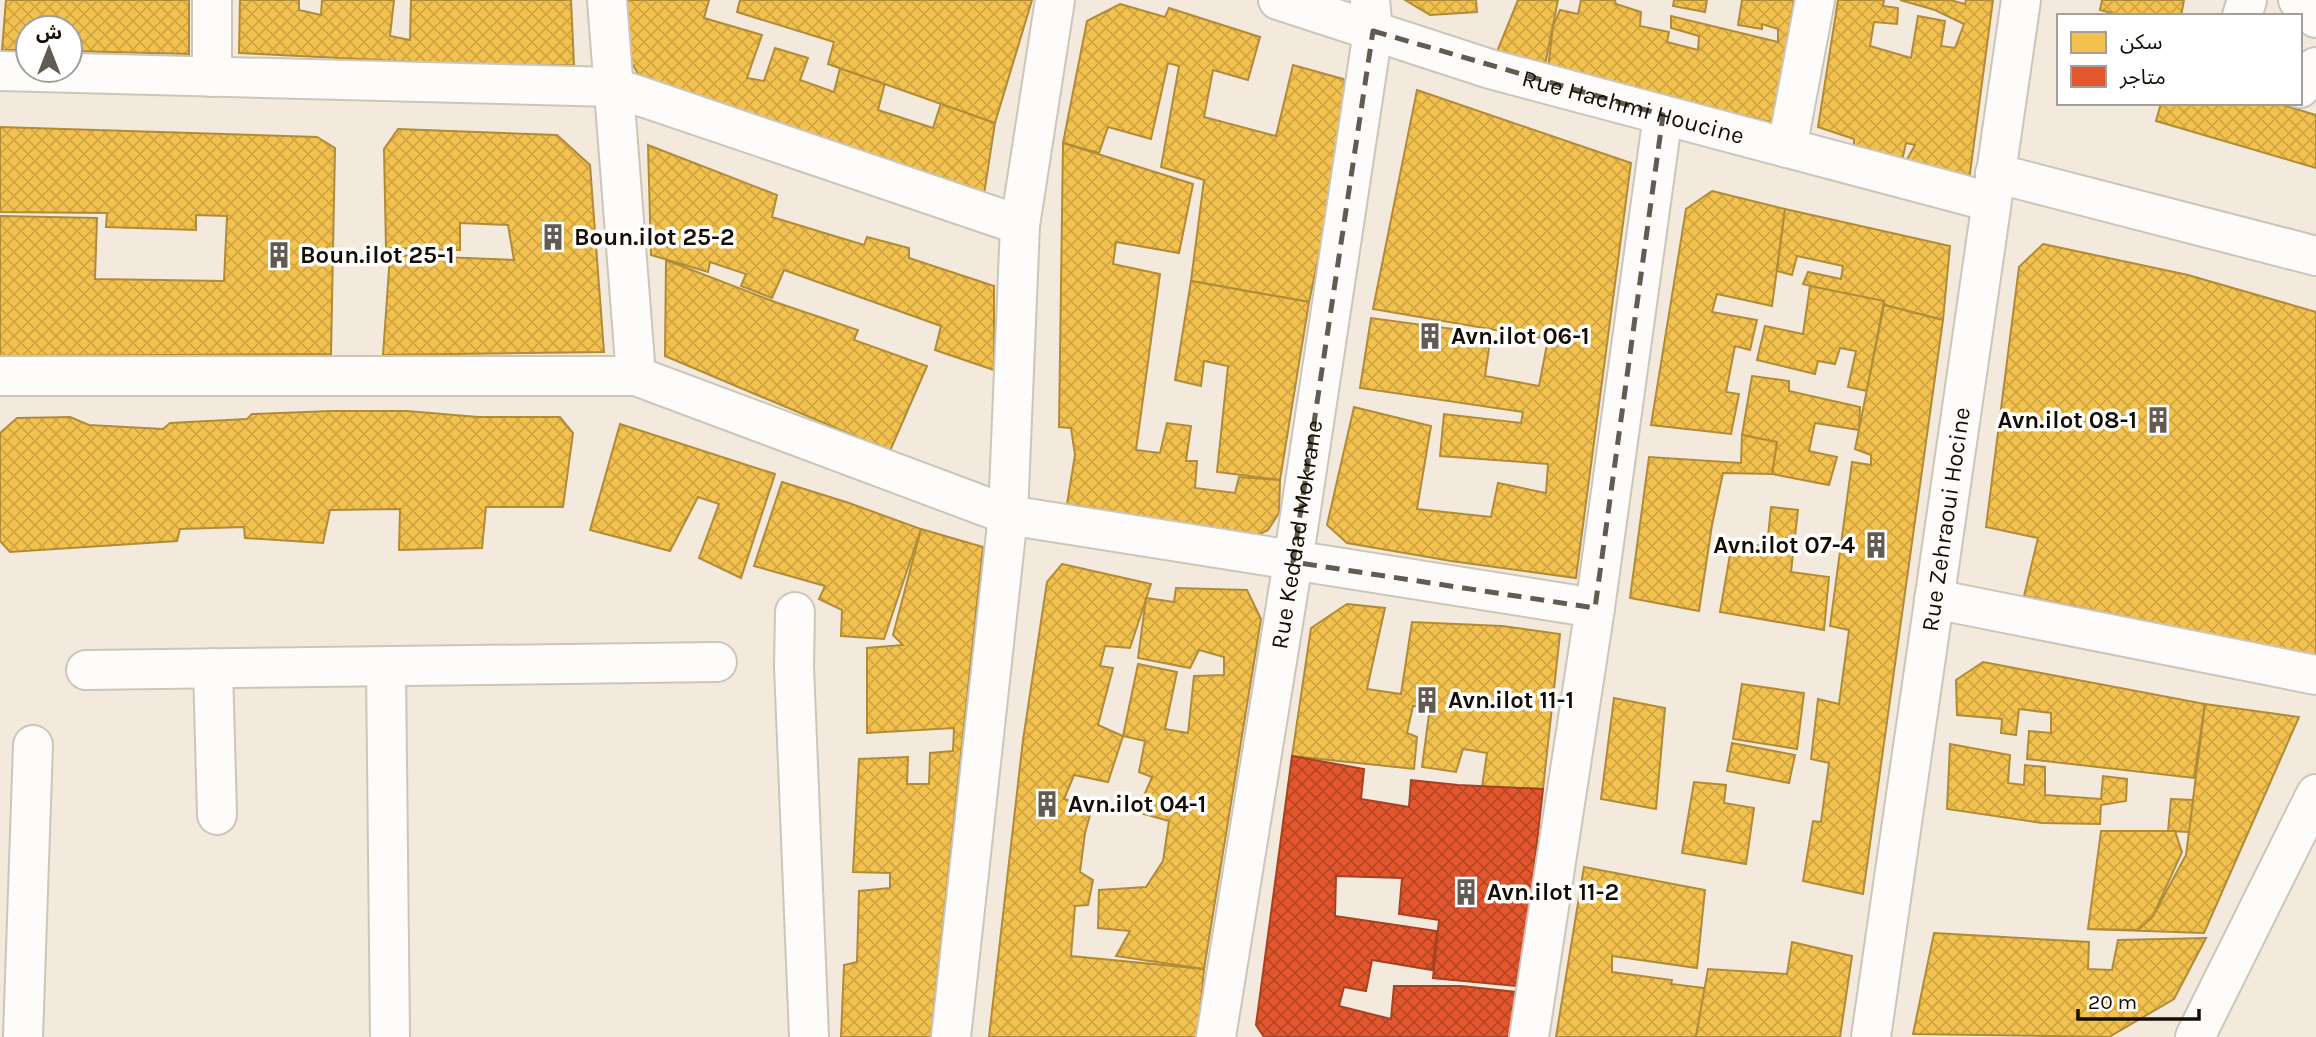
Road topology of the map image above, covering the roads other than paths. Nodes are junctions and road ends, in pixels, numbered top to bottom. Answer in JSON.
{"nodes":[{"id":1,"x":212,"y":0,"type":"edge"},
{"id":2,"x":607,"y":0,"type":"edge"},
{"id":3,"x":1055,"y":0,"type":"edge"},
{"id":4,"x":1278,"y":0,"type":"edge"},
{"id":5,"x":1815,"y":0,"type":"edge"},
{"id":6,"x":2021,"y":0,"type":"edge"},
{"id":7,"x":2298,"y":0,"type":"edge"},
{"id":8,"x":1372,"y":16,"type":"edge"},
{"id":9,"x":2316,"y":18,"type":"edge"},
{"id":10,"x":2316,"y":67,"type":"edge"},
{"id":11,"x":0,"y":71,"type":"edge"},
{"id":12,"x":212,"y":76,"type":"junction"},
{"id":13,"x":2302,"y":85,"type":"edge"},
{"id":14,"x":614,"y":87,"type":"junction"},
{"id":15,"x":1663,"y":115,"type":"junction"},
{"id":16,"x":1787,"y":148,"type":"junction"},
{"id":17,"x":1993,"y":188,"type":"junction"},
{"id":18,"x":1020,"y":226,"type":"junction"},
{"id":19,"x":2316,"y":256,"type":"edge"},
{"id":20,"x":0,"y":376,"type":"edge"},
{"id":21,"x":636,"y":376,"type":"junction"},
{"id":22,"x":1008,"y":515,"type":"junction"},
{"id":23,"x":1293,"y":562,"type":"junction"},
{"id":24,"x":1934,"y":599,"type":"junction"},
{"id":25,"x":1595,"y":608,"type":"junction"},
{"id":26,"x":795,"y":612,"type":"dead end"},
{"id":27,"x":718,"y":662,"type":"dead end"},
{"id":28,"x":213,"y":668,"type":"junction"},
{"id":29,"x":386,"y":668,"type":"junction"},
{"id":30,"x":86,"y":670,"type":"dead end"},
{"id":31,"x":2316,"y":675,"type":"edge"},
{"id":32,"x":33,"y":745,"type":"dead end"},
{"id":33,"x":2316,"y":794,"type":"edge"},
{"id":34,"x":217,"y":815,"type":"dead end"},
{"id":35,"x":23,"y":1037,"type":"edge"},
{"id":36,"x":390,"y":1037,"type":"edge"},
{"id":37,"x":808,"y":1037,"type":"edge"},
{"id":38,"x":950,"y":1037,"type":"edge"},
{"id":39,"x":1216,"y":1037,"type":"edge"},
{"id":40,"x":1529,"y":1037,"type":"edge"},
{"id":41,"x":1871,"y":1037,"type":"edge"},
{"id":42,"x":2195,"y":1037,"type":"edge"}],
"edges":[{"from":1,"to":12,"type":"street"},
{"from":2,"to":14,"type":"street"},
{"from":3,"to":18,"type":"street"},
{"from":4,"to":8,"type":"street","name":"Rue Hachmi Houcine"},
{"from":5,"to":16,"type":"street"},
{"from":6,"to":17,"type":"street","name":"Rue Zehraoui Hocine"},
{"from":7,"to":9,"type":"street"},
{"from":8,"to":15,"type":"street","name":"Rue Hachmi Houcine"},
{"from":8,"to":23,"type":"street","name":"Rue Keddad Mokrane"},
{"from":10,"to":13,"type":"street"},
{"from":11,"to":12,"type":"street"},
{"from":12,"to":14,"type":"street"},
{"from":14,"to":18,"type":"street"},
{"from":14,"to":21,"type":"street"},
{"from":15,"to":16,"type":"street","name":"Rue Hachmi Houcine"},
{"from":15,"to":25,"type":"street"},
{"from":16,"to":17,"type":"street","name":"Rue Hachmi Houcine"},
{"from":17,"to":19,"type":"street","name":"Rue Hachmi Houcine"},
{"from":17,"to":24,"type":"street","name":"Rue Zehraoui Hocine"},
{"from":18,"to":22,"type":"street"},
{"from":20,"to":21,"type":"street"},
{"from":21,"to":22,"type":"street"},
{"from":22,"to":23,"type":"street"},
{"from":22,"to":38,"type":"street"},
{"from":23,"to":25,"type":"street"},
{"from":23,"to":39,"type":"street","name":"Rue Keddad Mokrane"},
{"from":24,"to":31,"type":"street"},
{"from":24,"to":41,"type":"street","name":"Rue Zehraoui Hocine"},
{"from":25,"to":40,"type":"street"},
{"from":26,"to":37,"type":"street"},
{"from":27,"to":29,"type":"street"},
{"from":28,"to":29,"type":"street"},
{"from":28,"to":30,"type":"street"},
{"from":28,"to":34,"type":"street"},
{"from":29,"to":36,"type":"street"},
{"from":32,"to":35,"type":"street"},
{"from":33,"to":42,"type":"street"}]}
